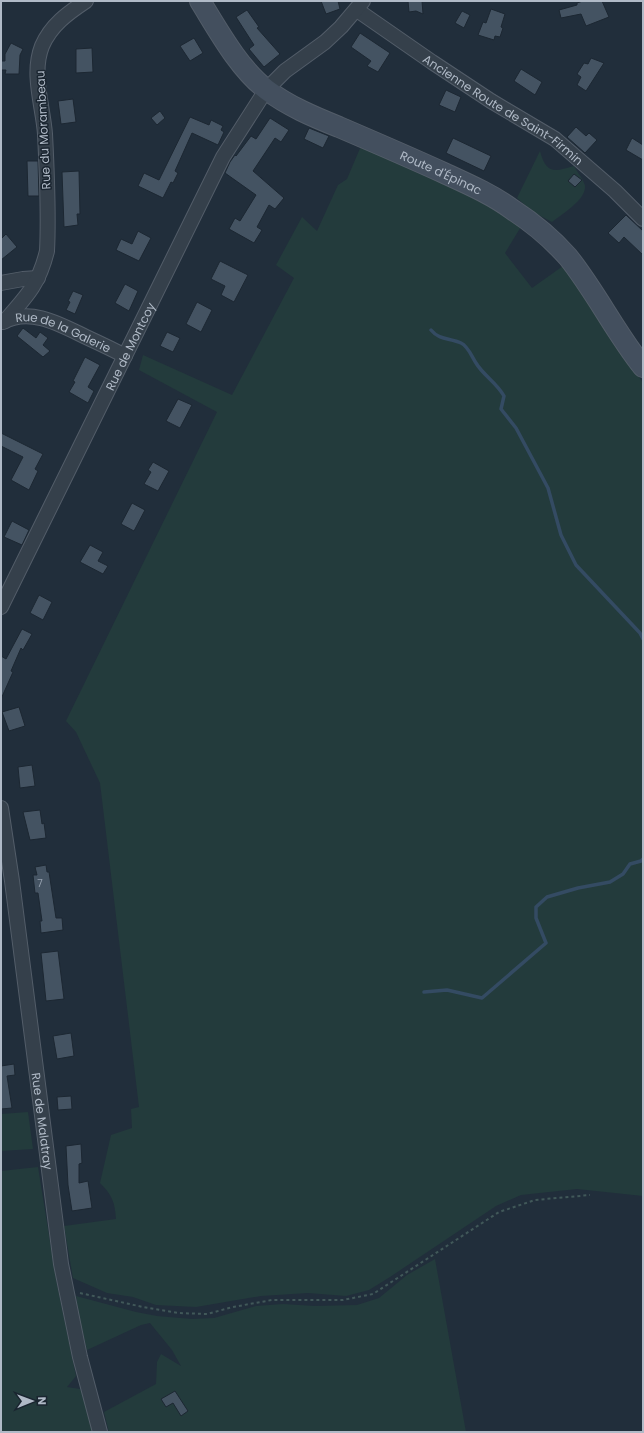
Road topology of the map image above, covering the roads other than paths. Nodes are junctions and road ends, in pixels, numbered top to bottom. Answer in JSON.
{"nodes":[{"id":1,"x":86,"y":1,"type":"edge"},
{"id":2,"x":360,"y":5,"type":"edge"},
{"id":3,"x":205,"y":8,"type":"edge"},
{"id":4,"x":266,"y":90,"type":"junction"},
{"id":5,"x":643,"y":218,"type":"edge"},
{"id":6,"x":38,"y":278,"type":"junction"},
{"id":7,"x":1,"y":283,"type":"edge"},
{"id":8,"x":3,"y":322,"type":"edge"},
{"id":9,"x":126,"y":356,"type":"junction"},
{"id":10,"x":643,"y":367,"type":"edge"},
{"id":11,"x":1,"y":608,"type":"edge"},
{"id":12,"x":1,"y":808,"type":"edge"},
{"id":13,"x":100,"y":1432,"type":"edge"}],
"edges":[{"from":1,"to":6,"type":"street","name":"Rue du Morambeau"},
{"from":2,"to":4,"type":"street","name":"Rue de Montcoy"},
{"from":2,"to":5,"type":"street","name":"Ancienne Route de Saint-Firmin"},
{"from":3,"to":4,"type":"main road","name":"Route d'Épinac"},
{"from":4,"to":9,"type":"street","name":"Rue de Montcoy"},
{"from":4,"to":10,"type":"main road","name":"Route d'Épinac"},
{"from":6,"to":7,"type":"street"},
{"from":6,"to":8,"type":"street","name":"Rue du Morambeau"},
{"from":8,"to":9,"type":"street","name":"Rue de la Galerie"},
{"from":9,"to":11,"type":"street","name":"Rue de Montcoy"},
{"from":12,"to":13,"type":"street","name":"Rue de Malatray"}]}
